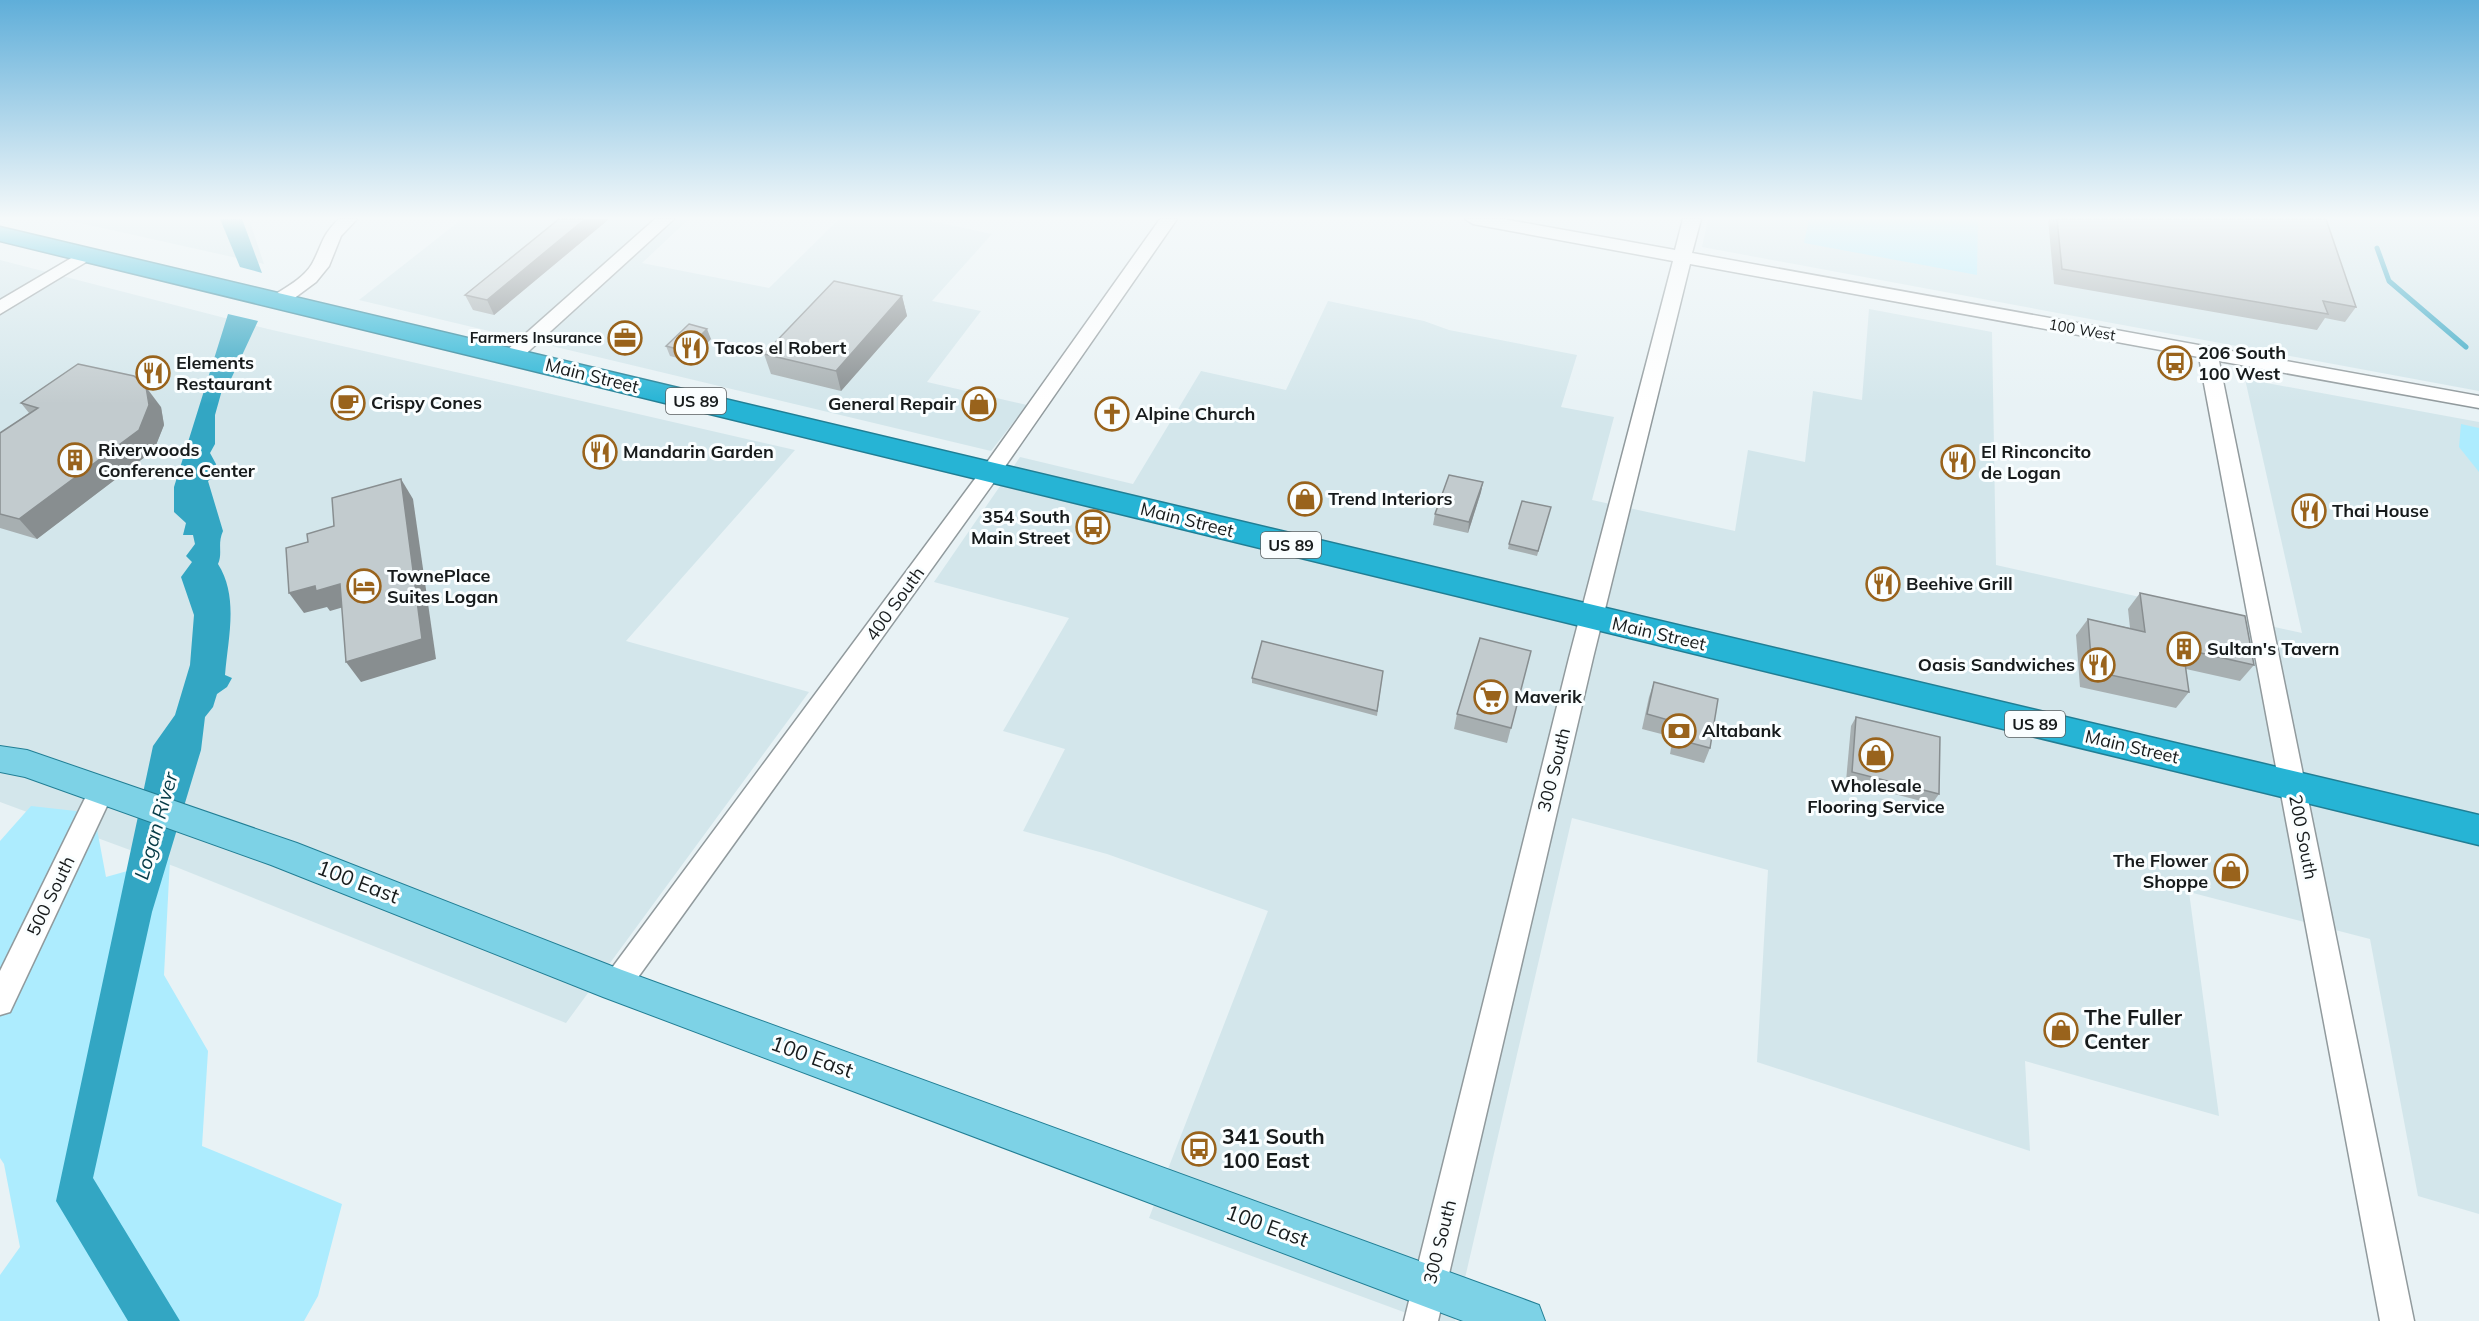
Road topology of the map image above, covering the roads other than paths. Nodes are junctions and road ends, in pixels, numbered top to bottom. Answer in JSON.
{"nodes":[{"id":1,"x":44,"y":281,"type":"edge"},
{"id":2,"x":193,"y":281,"type":"edge"},
{"id":3,"x":306,"y":281,"type":"edge"},
{"id":4,"x":597,"y":281,"type":"edge"},
{"id":5,"x":1126,"y":281,"type":"edge"},
{"id":6,"x":1677,"y":281,"type":"edge"},
{"id":7,"x":1808,"y":281,"type":"edge"},
{"id":8,"x":278,"y":301,"type":"junction"},
{"id":9,"x":0,"y":308,"type":"edge"},
{"id":10,"x":2208,"y":353,"type":"junction"},
{"id":11,"x":512,"y":356,"type":"junction"},
{"id":12,"x":2479,"y":402,"type":"edge"},
{"id":13,"x":990,"y":473,"type":"junction"},
{"id":14,"x":1591,"y":618,"type":"junction"},
{"id":15,"x":0,"y":759,"type":"edge"},
{"id":16,"x":2293,"y":786,"type":"junction"},
{"id":17,"x":102,"y":789,"type":"junction"},
{"id":18,"x":2479,"y":830,"type":"edge"},
{"id":19,"x":616,"y":985,"type":"junction"},
{"id":20,"x":0,"y":1002,"type":"edge"},
{"id":21,"x":1425,"y":1304,"type":"edge"},
{"id":22,"x":1523,"y":1321,"type":"edge"},
{"id":23,"x":2397,"y":1321,"type":"edge"}],
"edges":[{"from":1,"to":9,"type":"street"},
{"from":2,"to":8,"type":"highway","name":"Main Street","number":"US 89"},
{"from":3,"to":8,"type":"street"},
{"from":4,"to":11,"type":"street"},
{"from":5,"to":13,"type":"street","name":"400 South"},
{"from":6,"to":14,"type":"street","name":"300 South"},
{"from":7,"to":10,"type":"street","name":"100 West"},
{"from":8,"to":11,"type":"highway","name":"Main Street","number":"US 89"},
{"from":10,"to":12,"type":"street","name":"100 West"},
{"from":10,"to":16,"type":"street","name":"200 South"},
{"from":11,"to":13,"type":"highway","name":"Main Street","number":"US 89"},
{"from":13,"to":14,"type":"highway","name":"Main Street","number":"US 89"},
{"from":13,"to":19,"type":"street","name":"400 South"},
{"from":14,"to":16,"type":"highway","name":"Main Street","number":"US 89"},
{"from":14,"to":21,"type":"street","name":"300 South"},
{"from":15,"to":17,"type":"main road","name":"100 East"},
{"from":16,"to":18,"type":"highway","name":"Main Street","number":"US 89"},
{"from":16,"to":23,"type":"street","name":"200 South"},
{"from":17,"to":19,"type":"main road","name":"100 East"},
{"from":17,"to":20,"type":"street","name":"500 South"},
{"from":19,"to":21,"type":"main road","name":"100 East"},
{"from":21,"to":22,"type":"main road","name":"100 East"}]}
